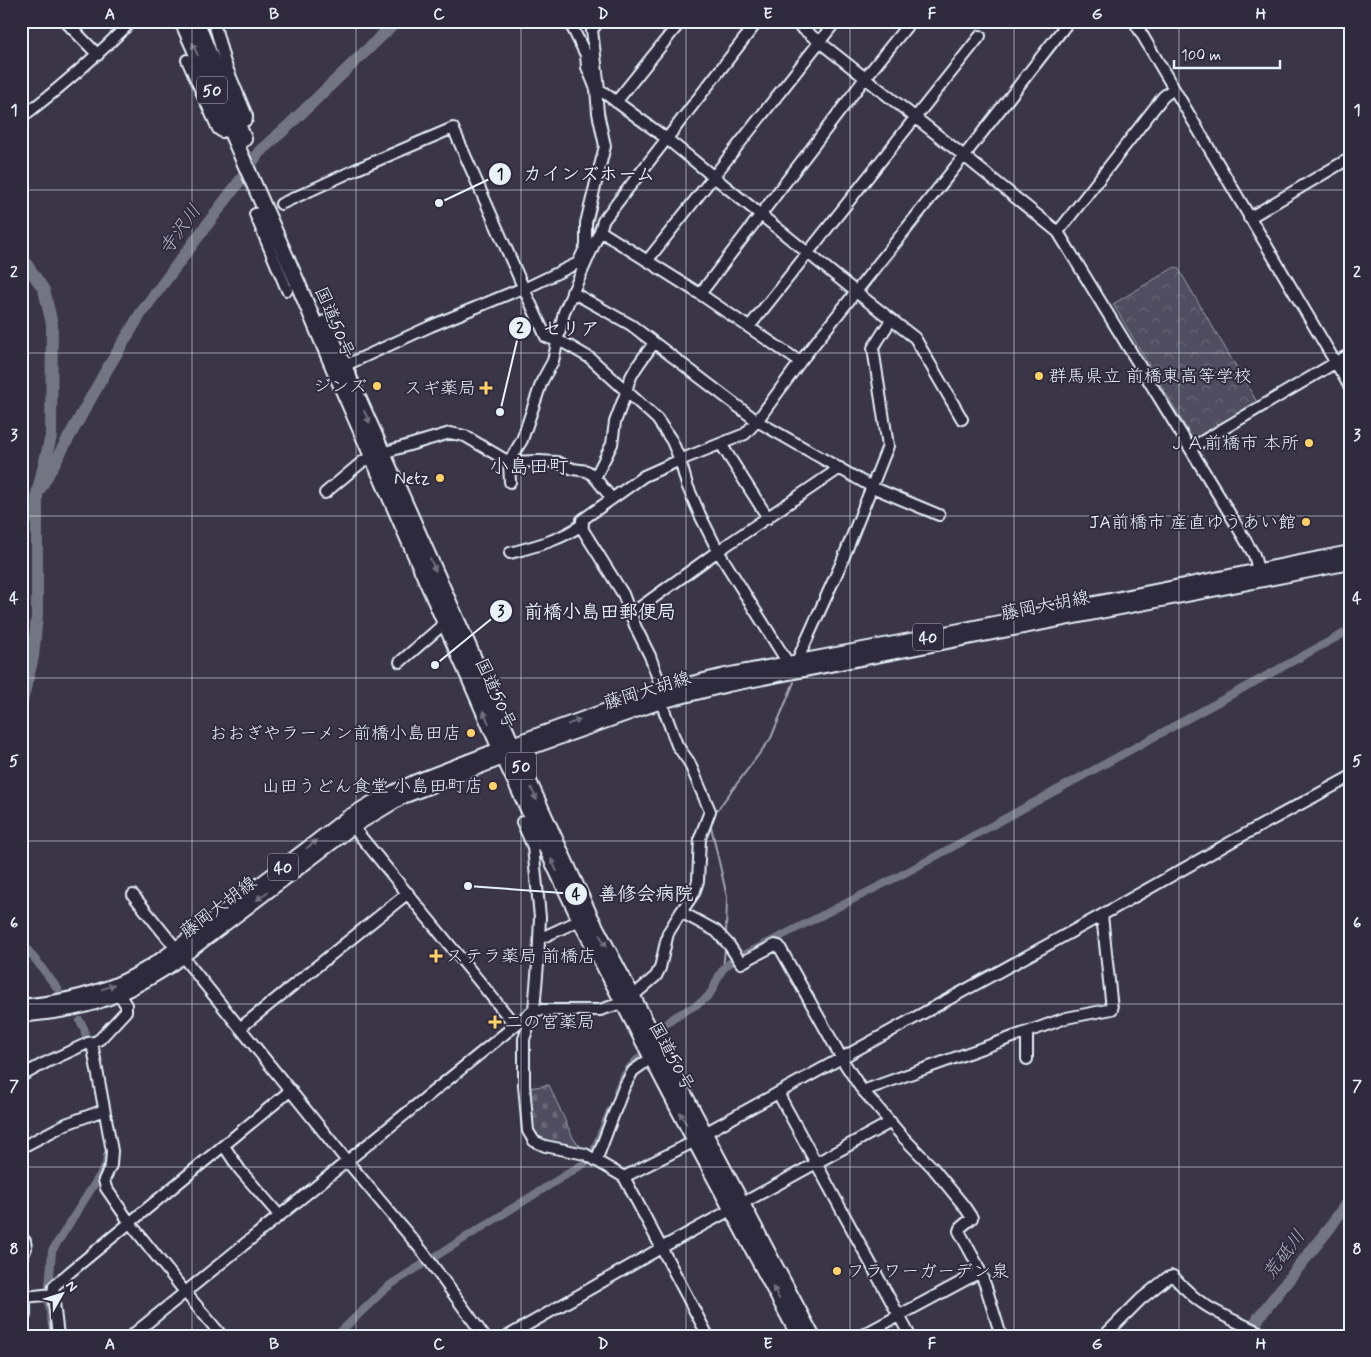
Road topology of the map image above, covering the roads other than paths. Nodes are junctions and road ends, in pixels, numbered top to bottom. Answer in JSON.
{"nodes":[{"id":1,"x":65,"y":21,"type":"edge"},
{"id":2,"x":132,"y":21,"type":"edge"},
{"id":3,"x":182,"y":21,"type":"edge"},
{"id":4,"x":196,"y":21,"type":"edge"},
{"id":5,"x":212,"y":21,"type":"edge"},
{"id":6,"x":569,"y":21,"type":"edge"},
{"id":7,"x":599,"y":21,"type":"edge"},
{"id":8,"x":681,"y":21,"type":"edge"},
{"id":9,"x":758,"y":21,"type":"edge"},
{"id":10,"x":793,"y":21,"type":"edge"},
{"id":11,"x":836,"y":21,"type":"edge"},
{"id":12,"x":911,"y":21,"type":"edge"},
{"id":13,"x":1068,"y":21,"type":"edge"},
{"id":14,"x":1134,"y":21,"type":"edge"},
{"id":15,"x":980,"y":36,"type":"dead end"},
{"id":16,"x":820,"y":42,"type":"junction"},
{"id":17,"x":98,"y":55,"type":"junction"},
{"id":18,"x":187,"y":60,"type":"dead end"},
{"id":19,"x":866,"y":77,"type":"junction"},
{"id":20,"x":597,"y":89,"type":"junction"},
{"id":21,"x":1173,"y":89,"type":"junction"},
{"id":22,"x":616,"y":102,"type":"junction"},
{"id":23,"x":916,"y":117,"type":"junction"},
{"id":24,"x":21,"y":118,"type":"edge"},
{"id":25,"x":245,"y":121,"type":"dead end"},
{"id":26,"x":222,"y":132,"type":"dead end"},
{"id":27,"x":667,"y":139,"type":"junction"},
{"id":28,"x":245,"y":153,"type":"junction"},
{"id":29,"x":964,"y":156,"type":"junction"},
{"id":30,"x":1350,"y":158,"type":"edge"},
{"id":31,"x":714,"y":177,"type":"junction"},
{"id":32,"x":259,"y":185,"type":"junction"},
{"id":33,"x":592,"y":197,"type":"junction"},
{"id":34,"x":281,"y":204,"type":"dead end"},
{"id":35,"x":258,"y":213,"type":"dead end"},
{"id":36,"x":761,"y":214,"type":"junction"},
{"id":37,"x":1249,"y":218,"type":"junction"},
{"id":38,"x":600,"y":231,"type":"junction"},
{"id":39,"x":1058,"y":232,"type":"junction"},
{"id":40,"x":808,"y":253,"type":"junction"},
{"id":41,"x":647,"y":261,"type":"junction"},
{"id":42,"x":524,"y":289,"type":"junction"},
{"id":43,"x":287,"y":290,"type":"dead end"},
{"id":44,"x":572,"y":292,"type":"junction"},
{"id":45,"x":856,"y":292,"type":"junction"},
{"id":46,"x":700,"y":294,"type":"junction"},
{"id":47,"x":891,"y":320,"type":"junction"},
{"id":48,"x":749,"y":327,"type":"junction"},
{"id":49,"x":558,"y":341,"type":"junction"},
{"id":50,"x":654,"y":343,"type":"junction"},
{"id":51,"x":1350,"y":354,"type":"edge"},
{"id":52,"x":800,"y":362,"type":"junction"},
{"id":53,"x":1335,"y":363,"type":"junction"},
{"id":54,"x":344,"y":366,"type":"junction"},
{"id":55,"x":1350,"y":387,"type":"edge"},
{"id":56,"x":627,"y":390,"type":"junction"},
{"id":57,"x":962,"y":419,"type":"dead end"},
{"id":58,"x":757,"y":421,"type":"junction"},
{"id":59,"x":721,"y":444,"type":"junction"},
{"id":60,"x":1191,"y":448,"type":"junction"},
{"id":61,"x":377,"y":454,"type":"junction"},
{"id":62,"x":680,"y":460,"type":"junction"},
{"id":63,"x":509,"y":462,"type":"junction"},
{"id":64,"x":840,"y":468,"type":"junction"},
{"id":65,"x":596,"y":478,"type":"junction"},
{"id":66,"x":510,"y":482,"type":"dead end"},
{"id":67,"x":872,"y":486,"type":"junction"},
{"id":68,"x":325,"y":493,"type":"dead end"},
{"id":69,"x":612,"y":499,"type":"junction"},
{"id":70,"x":939,"y":515,"type":"dead end"},
{"id":71,"x":768,"y":518,"type":"junction"},
{"id":72,"x":582,"y":524,"type":"junction"},
{"id":73,"x":718,"y":551,"type":"junction"},
{"id":74,"x":1350,"y":552,"type":"edge"},
{"id":75,"x":510,"y":553,"type":"dead end"},
{"id":76,"x":1350,"y":563,"type":"edge"},
{"id":77,"x":1259,"y":576,"type":"junction"},
{"id":78,"x":631,"y":614,"type":"junction"},
{"id":79,"x":445,"y":624,"type":"junction"},
{"id":80,"x":400,"y":662,"type":"dead end"},
{"id":81,"x":793,"y":662,"type":"junction"},
{"id":82,"x":662,"y":696,"type":"junction"},
{"id":83,"x":508,"y":751,"type":"junction"},
{"id":84,"x":1350,"y":777,"type":"edge"},
{"id":85,"x":522,"y":822,"type":"dead end"},
{"id":86,"x":353,"y":827,"type":"junction"},
{"id":87,"x":408,"y":893,"type":"junction"},
{"id":88,"x":133,"y":895,"type":"dead end"},
{"id":89,"x":681,"y":912,"type":"junction"},
{"id":90,"x":1102,"y":915,"type":"junction"},
{"id":91,"x":580,"y":920,"type":"junction"},
{"id":92,"x":539,"y":939,"type":"junction"},
{"id":93,"x":179,"y":952,"type":"junction"},
{"id":94,"x":119,"y":994,"type":"junction"},
{"id":95,"x":628,"y":1000,"type":"junction"},
{"id":96,"x":21,"y":1006,"type":"edge"},
{"id":97,"x":534,"y":1010,"type":"junction"},
{"id":98,"x":21,"y":1016,"type":"edge"},
{"id":99,"x":515,"y":1025,"type":"junction"},
{"id":100,"x":240,"y":1028,"type":"junction"},
{"id":101,"x":1027,"y":1032,"type":"junction"},
{"id":102,"x":92,"y":1043,"type":"junction"},
{"id":103,"x":652,"y":1058,"type":"junction"},
{"id":104,"x":842,"y":1059,"type":"junction"},
{"id":105,"x":1027,"y":1059,"type":"dead end"},
{"id":106,"x":21,"y":1076,"type":"edge"},
{"id":107,"x":291,"y":1090,"type":"junction"},
{"id":108,"x":778,"y":1092,"type":"junction"},
{"id":109,"x":864,"y":1092,"type":"junction"},
{"id":110,"x":101,"y":1112,"type":"junction"},
{"id":111,"x":891,"y":1122,"type":"junction"},
{"id":112,"x":700,"y":1137,"type":"junction"},
{"id":113,"x":21,"y":1145,"type":"edge"},
{"id":114,"x":224,"y":1146,"type":"junction"},
{"id":115,"x":347,"y":1161,"type":"junction"},
{"id":116,"x":596,"y":1161,"type":"junction"},
{"id":117,"x":816,"y":1162,"type":"junction"},
{"id":118,"x":624,"y":1177,"type":"junction"},
{"id":119,"x":737,"y":1206,"type":"junction"},
{"id":120,"x":279,"y":1215,"type":"junction"},
{"id":121,"x":130,"y":1222,"type":"junction"},
{"id":122,"x":21,"y":1238,"type":"edge"},
{"id":123,"x":661,"y":1248,"type":"junction"},
{"id":124,"x":21,"y":1258,"type":"edge"},
{"id":125,"x":21,"y":1266,"type":"edge"},
{"id":126,"x":980,"y":1272,"type":"junction"},
{"id":127,"x":185,"y":1292,"type":"junction"},
{"id":128,"x":50,"y":1294,"type":"junction"},
{"id":129,"x":25,"y":1296,"type":"junction"},
{"id":130,"x":899,"y":1315,"type":"junction"},
{"id":131,"x":21,"y":1321,"type":"edge"},
{"id":132,"x":58,"y":1336,"type":"edge"},
{"id":133,"x":131,"y":1336,"type":"edge"},
{"id":134,"x":222,"y":1336,"type":"edge"},
{"id":135,"x":484,"y":1336,"type":"edge"},
{"id":136,"x":508,"y":1336,"type":"edge"},
{"id":137,"x":708,"y":1336,"type":"edge"},
{"id":138,"x":799,"y":1336,"type":"edge"},
{"id":139,"x":812,"y":1336,"type":"edge"},
{"id":140,"x":861,"y":1336,"type":"edge"},
{"id":141,"x":910,"y":1336,"type":"edge"},
{"id":142,"x":1002,"y":1336,"type":"edge"},
{"id":143,"x":1104,"y":1336,"type":"edge"},
{"id":144,"x":1267,"y":1336,"type":"edge"}],
"edges":[{"from":1,"to":17,"type":"street"},
{"from":2,"to":17,"type":"street"},
{"from":28,"to":3,"type":"highway","name":"国道50号","number":"50","one_way":true},
{"from":4,"to":28,"type":"highway","name":"国道50号","number":"50"},
{"from":5,"to":25,"type":"street"},
{"from":6,"to":20,"type":"street"},
{"from":7,"to":20,"type":"street"},
{"from":8,"to":22,"type":"street"},
{"from":9,"to":27,"type":"street"},
{"from":10,"to":16,"type":"street"},
{"from":11,"to":16,"type":"street"},
{"from":12,"to":19,"type":"street"},
{"from":13,"to":29,"type":"street"},
{"from":14,"to":21,"type":"street"},
{"from":15,"to":23,"type":"street"},
{"from":16,"to":19,"type":"street"},
{"from":16,"to":31,"type":"street"},
{"from":17,"to":24,"type":"street"},
{"from":18,"to":26,"type":"street"},
{"from":19,"to":23,"type":"street"},
{"from":19,"to":36,"type":"street"},
{"from":20,"to":22,"type":"street"},
{"from":20,"to":33,"type":"street"},
{"from":21,"to":37,"type":"street"},
{"from":21,"to":39,"type":"street"},
{"from":22,"to":27,"type":"street"},
{"from":23,"to":29,"type":"street"},
{"from":23,"to":40,"type":"street"},
{"from":27,"to":31,"type":"street"},
{"from":27,"to":38,"type":"street"},
{"from":28,"to":32,"type":"highway","name":"国道50号","number":"50"},
{"from":29,"to":39,"type":"street"},
{"from":29,"to":45,"type":"street"},
{"from":30,"to":37,"type":"street"},
{"from":31,"to":36,"type":"street"},
{"from":31,"to":41,"type":"street"},
{"from":32,"to":54,"type":"highway","name":"国道50号","number":"50"},
{"from":32,"to":61,"type":"highway","name":"国道50号","number":"50"},
{"from":33,"to":38,"type":"street"},
{"from":33,"to":42,"type":"street"},
{"from":34,"to":42,"type":"street"},
{"from":35,"to":43,"type":"street"},
{"from":36,"to":40,"type":"street"},
{"from":36,"to":46,"type":"street"},
{"from":37,"to":53,"type":"street"},
{"from":38,"to":41,"type":"street"},
{"from":38,"to":44,"type":"street"},
{"from":39,"to":60,"type":"street"},
{"from":40,"to":45,"type":"street"},
{"from":40,"to":48,"type":"street"},
{"from":41,"to":46,"type":"street"},
{"from":42,"to":49,"type":"street"},
{"from":42,"to":54,"type":"street"},
{"from":44,"to":49,"type":"street"},
{"from":44,"to":50,"type":"street"},
{"from":45,"to":47,"type":"street"},
{"from":45,"to":52,"type":"street"},
{"from":46,"to":48,"type":"street"},
{"from":47,"to":57,"type":"street"},
{"from":47,"to":67,"type":"street"},
{"from":48,"to":52,"type":"street"},
{"from":49,"to":56,"type":"street"},
{"from":49,"to":63,"type":"street"},
{"from":50,"to":56,"type":"street"},
{"from":50,"to":58,"type":"street"},
{"from":51,"to":53,"type":"street"},
{"from":52,"to":58,"type":"street"},
{"from":53,"to":55,"type":"street"},
{"from":53,"to":60,"type":"street"},
{"from":54,"to":61,"type":"highway","name":"国道50号","number":"50","one_way":true},
{"from":56,"to":62,"type":"street"},
{"from":56,"to":65,"type":"street"},
{"from":58,"to":59,"type":"street"},
{"from":58,"to":64,"type":"street"},
{"from":59,"to":62,"type":"street"},
{"from":59,"to":71,"type":"street"},
{"from":60,"to":77,"type":"street"},
{"from":61,"to":63,"type":"street"},
{"from":61,"to":68,"type":"street"},
{"from":61,"to":79,"type":"highway","name":"国道50号","number":"50"},
{"from":61,"to":83,"type":"highway","name":"国道50号","number":"50","one_way":true},
{"from":62,"to":69,"type":"street"},
{"from":62,"to":73,"type":"street"},
{"from":63,"to":65,"type":"street"},
{"from":63,"to":66,"type":"street"},
{"from":64,"to":67,"type":"street"},
{"from":64,"to":71,"type":"street"},
{"from":65,"to":69,"type":"street"},
{"from":67,"to":70,"type":"street"},
{"from":67,"to":81,"type":"street"},
{"from":69,"to":72,"type":"street"},
{"from":71,"to":73,"type":"street"},
{"from":72,"to":75,"type":"street"},
{"from":72,"to":78,"type":"street"},
{"from":73,"to":78,"type":"street"},
{"from":73,"to":81,"type":"street"},
{"from":74,"to":77,"type":"main road","name":"藤岡大胡線","number":"40"},
{"from":76,"to":77,"type":"main road","name":"藤岡大胡線","number":"40"},
{"from":77,"to":81,"type":"main road","name":"藤岡大胡線","number":"40"},
{"from":77,"to":82,"type":"main road","name":"藤岡大胡線","number":"40"},
{"from":78,"to":82,"type":"street"},
{"from":79,"to":80,"type":"street"},
{"from":83,"to":79,"type":"highway","name":"国道50号","number":"50","one_way":true},
{"from":81,"to":82,"type":"main road","name":"藤岡大胡線","number":"40"},
{"from":82,"to":83,"type":"main road","name":"藤岡大胡線","number":"40"},
{"from":82,"to":89,"type":"street"},
{"from":83,"to":86,"type":"main road","name":"藤岡大胡線","number":"40"},
{"from":91,"to":83,"type":"highway","name":"国道50号","number":"50","one_way":true},
{"from":93,"to":83,"type":"main road","name":"藤岡大胡線","number":"40","one_way":true},
{"from":83,"to":95,"type":"highway","name":"国道50号","number":"50","one_way":true},
{"from":84,"to":90,"type":"street"},
{"from":85,"to":92,"type":"street"},
{"from":86,"to":87,"type":"street"},
{"from":86,"to":93,"type":"main road","name":"藤岡大胡線","number":"40","one_way":true},
{"from":87,"to":99,"type":"street"},
{"from":87,"to":100,"type":"street"},
{"from":88,"to":93,"type":"street"},
{"from":89,"to":95,"type":"street"},
{"from":89,"to":104,"type":"street"},
{"from":90,"to":101,"type":"street"},
{"from":90,"to":104,"type":"street"},
{"from":91,"to":92,"type":"street"},
{"from":91,"to":95,"type":"highway","name":"国道50号","number":"50"},
{"from":92,"to":97,"type":"street"},
{"from":93,"to":94,"type":"main road","name":"藤岡大胡線","number":"40"},
{"from":96,"to":93,"type":"main road","name":"藤岡大胡線","number":"40","one_way":true},
{"from":93,"to":100,"type":"street"},
{"from":94,"to":98,"type":"main road","name":"藤岡大胡線","number":"40"},
{"from":94,"to":102,"type":"street"},
{"from":95,"to":97,"type":"street"},
{"from":95,"to":103,"type":"highway","name":"国道50号","number":"50"},
{"from":95,"to":112,"type":"highway","name":"国道50号","number":"50"},
{"from":97,"to":99,"type":"street"},
{"from":97,"to":116,"type":"street"},
{"from":99,"to":115,"type":"street"},
{"from":100,"to":107,"type":"street"},
{"from":101,"to":105,"type":"street"},
{"from":101,"to":109,"type":"street"},
{"from":102,"to":106,"type":"street"},
{"from":102,"to":110,"type":"street"},
{"from":112,"to":103,"type":"highway","name":"国道50号","number":"50","one_way":true},
{"from":103,"to":116,"type":"street"},
{"from":104,"to":108,"type":"street"},
{"from":104,"to":109,"type":"street"},
{"from":107,"to":114,"type":"street"},
{"from":107,"to":115,"type":"street"},
{"from":108,"to":112,"type":"street"},
{"from":108,"to":117,"type":"street"},
{"from":109,"to":111,"type":"street"},
{"from":110,"to":113,"type":"street"},
{"from":110,"to":121,"type":"street"},
{"from":111,"to":117,"type":"street"},
{"from":111,"to":126,"type":"street"},
{"from":112,"to":118,"type":"street"},
{"from":112,"to":119,"type":"highway","name":"国道50号","number":"50"},
{"from":114,"to":120,"type":"street"},
{"from":114,"to":121,"type":"street"},
{"from":115,"to":120,"type":"street"},
{"from":115,"to":135,"type":"street"},
{"from":116,"to":118,"type":"street"},
{"from":117,"to":119,"type":"street"},
{"from":117,"to":130,"type":"street"},
{"from":118,"to":123,"type":"street"},
{"from":119,"to":123,"type":"street"},
{"from":138,"to":119,"type":"highway","name":"国道50号","number":"50","one_way":true},
{"from":119,"to":139,"type":"highway","name":"国道50号","number":"50"},
{"from":120,"to":127,"type":"street"},
{"from":121,"to":127,"type":"street"},
{"from":121,"to":128,"type":"street"},
{"from":122,"to":124,"type":"street"},
{"from":123,"to":136,"type":"street"},
{"from":123,"to":137,"type":"street"},
{"from":125,"to":129,"type":"street"},
{"from":126,"to":130,"type":"street"},
{"from":126,"to":142,"type":"street"},
{"from":127,"to":133,"type":"street"},
{"from":127,"to":134,"type":"street"},
{"from":128,"to":129,"type":"street"},
{"from":128,"to":132,"type":"street"},
{"from":129,"to":131,"type":"street"},
{"from":130,"to":140,"type":"street"},
{"from":130,"to":141,"type":"street"},
{"from":143,"to":144,"type":"street"}]}
